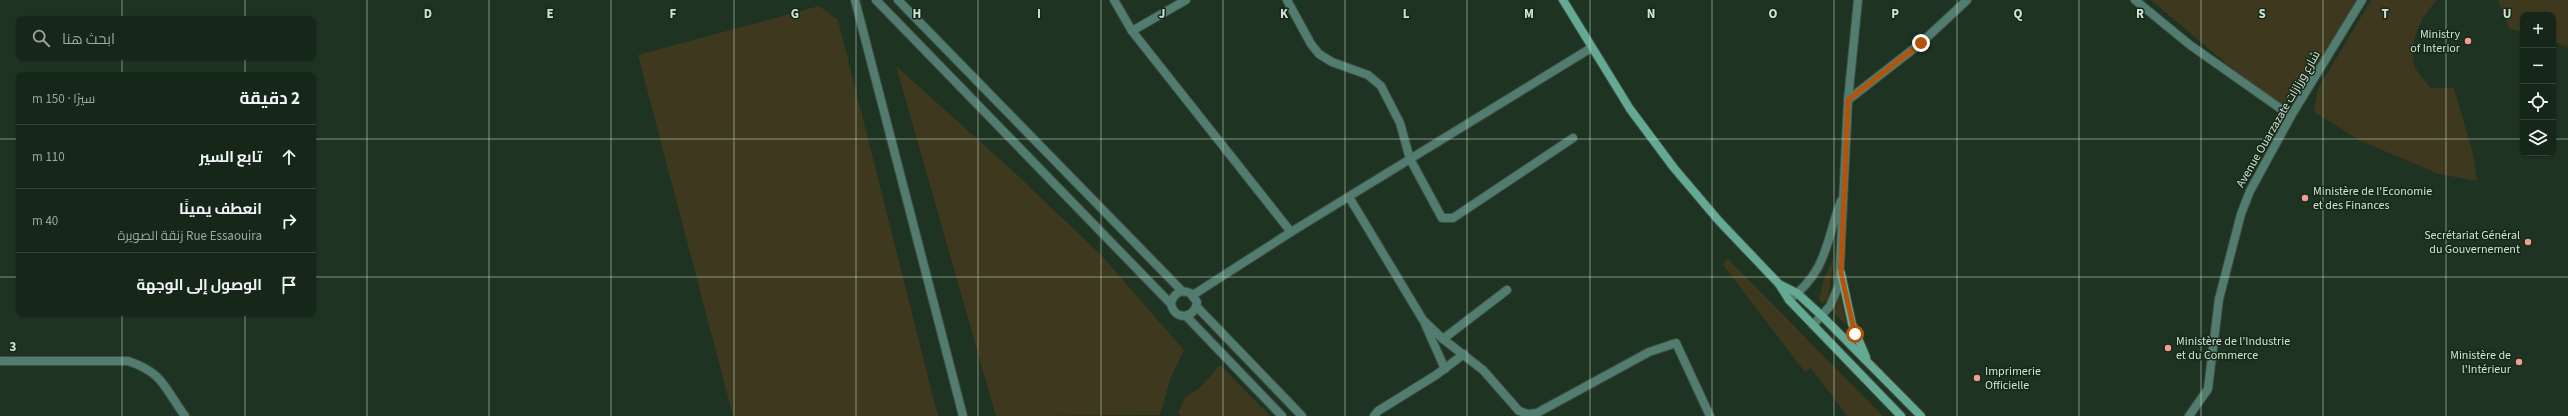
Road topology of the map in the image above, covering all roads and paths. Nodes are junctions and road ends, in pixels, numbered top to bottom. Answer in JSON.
{"nodes":[{"id":1,"x":855,"y":0,"type":"edge"},
{"id":2,"x":876,"y":0,"type":"edge"},
{"id":3,"x":898,"y":0,"type":"edge"},
{"id":4,"x":1114,"y":0,"type":"edge"},
{"id":5,"x":1186,"y":0,"type":"edge"},
{"id":6,"x":1287,"y":0,"type":"edge"},
{"id":7,"x":1563,"y":0,"type":"edge"},
{"id":8,"x":1858,"y":0,"type":"edge"},
{"id":9,"x":1967,"y":0,"type":"edge"},
{"id":10,"x":2135,"y":0,"type":"edge"},
{"id":11,"x":2362,"y":0,"type":"edge"},
{"id":12,"x":1132,"y":31,"type":"junction"},
{"id":13,"x":1591,"y":48,"type":"junction"},
{"id":14,"x":1848,"y":100,"type":"junction"},
{"id":15,"x":2291,"y":116,"type":"junction"},
{"id":16,"x":1573,"y":138,"type":"dead end"},
{"id":17,"x":1410,"y":159,"type":"junction"},
{"id":18,"x":1844,"y":195,"type":"junction"},
{"id":19,"x":1349,"y":197,"type":"junction"},
{"id":20,"x":1291,"y":232,"type":"junction"},
{"id":21,"x":1841,"y":273,"type":"junction"},
{"id":22,"x":1779,"y":284,"type":"junction"},
{"id":23,"x":1507,"y":290,"type":"dead end"},
{"id":24,"x":1182,"y":291,"type":"junction"},
{"id":25,"x":1797,"y":293,"type":"junction"},
{"id":26,"x":1193,"y":295,"type":"junction"},
{"id":27,"x":1789,"y":300,"type":"junction"},
{"id":28,"x":1172,"y":304,"type":"junction"},
{"id":29,"x":1196,"y":307,"type":"junction"},
{"id":30,"x":1186,"y":316,"type":"junction"},
{"id":31,"x":1822,"y":316,"type":"junction"},
{"id":32,"x":1423,"y":320,"type":"junction"},
{"id":33,"x":1813,"y":325,"type":"junction"},
{"id":34,"x":1443,"y":339,"type":"junction"},
{"id":35,"x":1464,"y":354,"type":"junction"},
{"id":36,"x":0,"y":361,"type":"edge"},
{"id":37,"x":1869,"y":363,"type":"junction"},
{"id":38,"x":1445,"y":369,"type":"junction"},
{"id":39,"x":1525,"y":414,"type":"edge"},
{"id":40,"x":185,"y":416,"type":"edge"},
{"id":41,"x":963,"y":416,"type":"edge"},
{"id":42,"x":1282,"y":416,"type":"edge"},
{"id":43,"x":1302,"y":416,"type":"edge"},
{"id":44,"x":1374,"y":416,"type":"edge"},
{"id":45,"x":1710,"y":416,"type":"edge"},
{"id":46,"x":1901,"y":416,"type":"edge"},
{"id":47,"x":1921,"y":416,"type":"edge"},
{"id":48,"x":2189,"y":416,"type":"edge"}],
"edges":[{"from":1,"to":41,"type":"street"},
{"from":2,"to":28,"type":"street"},
{"from":3,"to":24,"type":"street"},
{"from":4,"to":12,"type":"street"},
{"from":5,"to":12,"type":"street"},
{"from":6,"to":17,"type":"street"},
{"from":7,"to":13,"type":"main road"},
{"from":8,"to":14,"type":"street"},
{"from":9,"to":14,"type":"street"},
{"from":10,"to":15,"type":"street"},
{"from":11,"to":15,"type":"street","name":"Avenue Ouarzazate شارع ورزازات"},
{"from":12,"to":20,"type":"street"},
{"from":13,"to":17,"type":"street"},
{"from":13,"to":22,"type":"main road"},
{"from":14,"to":18,"type":"street"},
{"from":15,"to":48,"type":"street","name":"Avenue Ouarzazate شارع ورزازات"},
{"from":16,"to":17,"type":"street"},
{"from":17,"to":19,"type":"street"},
{"from":18,"to":21,"type":"street"},
{"from":18,"to":25,"type":"street"},
{"from":19,"to":20,"type":"street"},
{"from":19,"to":32,"type":"street"},
{"from":20,"to":26,"type":"street"},
{"from":21,"to":31,"type":"street"},
{"from":21,"to":37,"type":"main road"},
{"from":22,"to":25,"type":"main road"},
{"from":22,"to":27,"type":"main road"},
{"from":23,"to":34,"type":"street"},
{"from":24,"to":26,"type":"street"},
{"from":24,"to":28,"type":"street"},
{"from":25,"to":27,"type":"street"},
{"from":25,"to":31,"type":"main road"},
{"from":26,"to":29,"type":"street"},
{"from":27,"to":33,"type":"main road"},
{"from":28,"to":30,"type":"street"},
{"from":29,"to":30,"type":"street"},
{"from":29,"to":43,"type":"street"},
{"from":30,"to":42,"type":"street"},
{"from":31,"to":33,"type":"street"},
{"from":31,"to":37,"type":"main road"},
{"from":32,"to":34,"type":"street"},
{"from":32,"to":38,"type":"street"},
{"from":33,"to":46,"type":"main road"},
{"from":34,"to":35,"type":"street"},
{"from":35,"to":38,"type":"street"},
{"from":35,"to":39,"type":"street"},
{"from":36,"to":40,"type":"street"},
{"from":37,"to":47,"type":"main road"},
{"from":38,"to":44,"type":"street"},
{"from":39,"to":45,"type":"street"}]}
